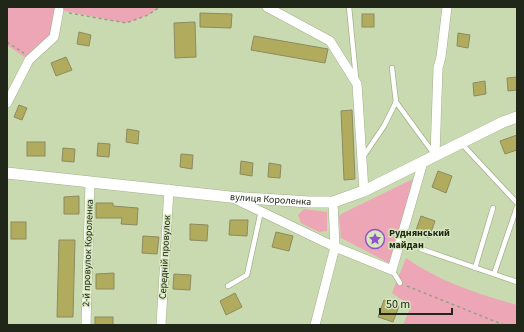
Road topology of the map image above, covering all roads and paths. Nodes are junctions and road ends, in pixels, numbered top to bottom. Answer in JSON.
{"nodes":[{"id":1,"x":160,"y":7,"type":"edge"},
{"id":2,"x":267,"y":7,"type":"edge"},
{"id":3,"x":349,"y":7,"type":"edge"},
{"id":4,"x":447,"y":7,"type":"edge"},
{"id":5,"x":59,"y":10,"type":"joint"},
{"id":6,"x":7,"y":42,"type":"edge"},
{"id":7,"x":32,"y":58,"type":"junction"},
{"id":8,"x":392,"y":68,"type":"dead end"},
{"id":9,"x":357,"y":84,"type":"junction"},
{"id":10,"x":396,"y":102,"type":"junction"},
{"id":11,"x":7,"y":103,"type":"edge"},
{"id":12,"x":517,"y":117,"type":"edge"},
{"id":13,"x":461,"y":143,"type":"junction"},
{"id":14,"x":435,"y":156,"type":"junction"},
{"id":15,"x":362,"y":158,"type":"junction"},
{"id":16,"x":423,"y":162,"type":"junction"},
{"id":17,"x":7,"y":173,"type":"edge"},
{"id":18,"x":90,"y":182,"type":"junction"},
{"id":19,"x":169,"y":189,"type":"junction"},
{"id":20,"x":364,"y":191,"type":"junction"},
{"id":21,"x":230,"y":197,"type":"junction"},
{"id":22,"x":333,"y":202,"type":"junction"},
{"id":23,"x":517,"y":203,"type":"edge"},
{"id":24,"x":517,"y":207,"type":"edge"},
{"id":25,"x":493,"y":208,"type":"dead end"},
{"id":26,"x":261,"y":211,"type":"junction"},
{"id":27,"x":335,"y":247,"type":"junction"},
{"id":28,"x":421,"y":249,"type":"dead end"},
{"id":29,"x":475,"y":268,"type":"junction"},
{"id":30,"x":392,"y":270,"type":"junction"},
{"id":31,"x":494,"y":274,"type":"junction"},
{"id":32,"x":517,"y":282,"type":"edge"},
{"id":33,"x":400,"y":283,"type":"joint"},
{"id":34,"x":228,"y":286,"type":"dead end"},
{"id":35,"x":86,"y":325,"type":"edge"},
{"id":36,"x":161,"y":325,"type":"edge"},
{"id":37,"x":315,"y":325,"type":"edge"},
{"id":38,"x":504,"y":325,"type":"edge"}],
"edges":[{"from":1,"to":5,"type":"path"},
{"from":2,"to":9,"type":"street"},
{"from":3,"to":9,"type":"lane"},
{"from":4,"to":14,"type":"street"},
{"from":5,"to":7,"type":"street"},
{"from":6,"to":7,"type":"path"},
{"from":7,"to":11,"type":"street"},
{"from":8,"to":10,"type":"lane"},
{"from":9,"to":15,"type":"street"},
{"from":10,"to":14,"type":"lane"},
{"from":10,"to":15,"type":"lane"},
{"from":12,"to":13,"type":"street","name":"вулиця Короленка"},
{"from":13,"to":14,"type":"street","name":"вулиця Короленка"},
{"from":13,"to":23,"type":"lane"},
{"from":14,"to":16,"type":"street","name":"вулиця Короленка"},
{"from":15,"to":20,"type":"street"},
{"from":16,"to":20,"type":"street","name":"вулиця Короленка"},
{"from":16,"to":30,"type":"street"},
{"from":17,"to":18,"type":"street","name":"вулиця Короленка"},
{"from":18,"to":19,"type":"street","name":"вулиця Короленка"},
{"from":18,"to":35,"type":"street","name":"2-й провулок Короленка"},
{"from":19,"to":21,"type":"street","name":"вулиця Короленка"},
{"from":19,"to":36,"type":"street","name":"Середній провулок"},
{"from":20,"to":22,"type":"street","name":"вулиця Короленка"},
{"from":21,"to":22,"type":"street","name":"вулиця Короленка"},
{"from":21,"to":26,"type":"street"},
{"from":22,"to":27,"type":"street"},
{"from":24,"to":31,"type":"lane"},
{"from":25,"to":29,"type":"lane"},
{"from":26,"to":27,"type":"street"},
{"from":26,"to":34,"type":"lane"},
{"from":27,"to":30,"type":"street"},
{"from":27,"to":37,"type":"street"},
{"from":28,"to":29,"type":"lane"},
{"from":29,"to":31,"type":"lane"},
{"from":30,"to":33,"type":"lane"},
{"from":31,"to":32,"type":"lane"},
{"from":33,"to":38,"type":"path"}]}
